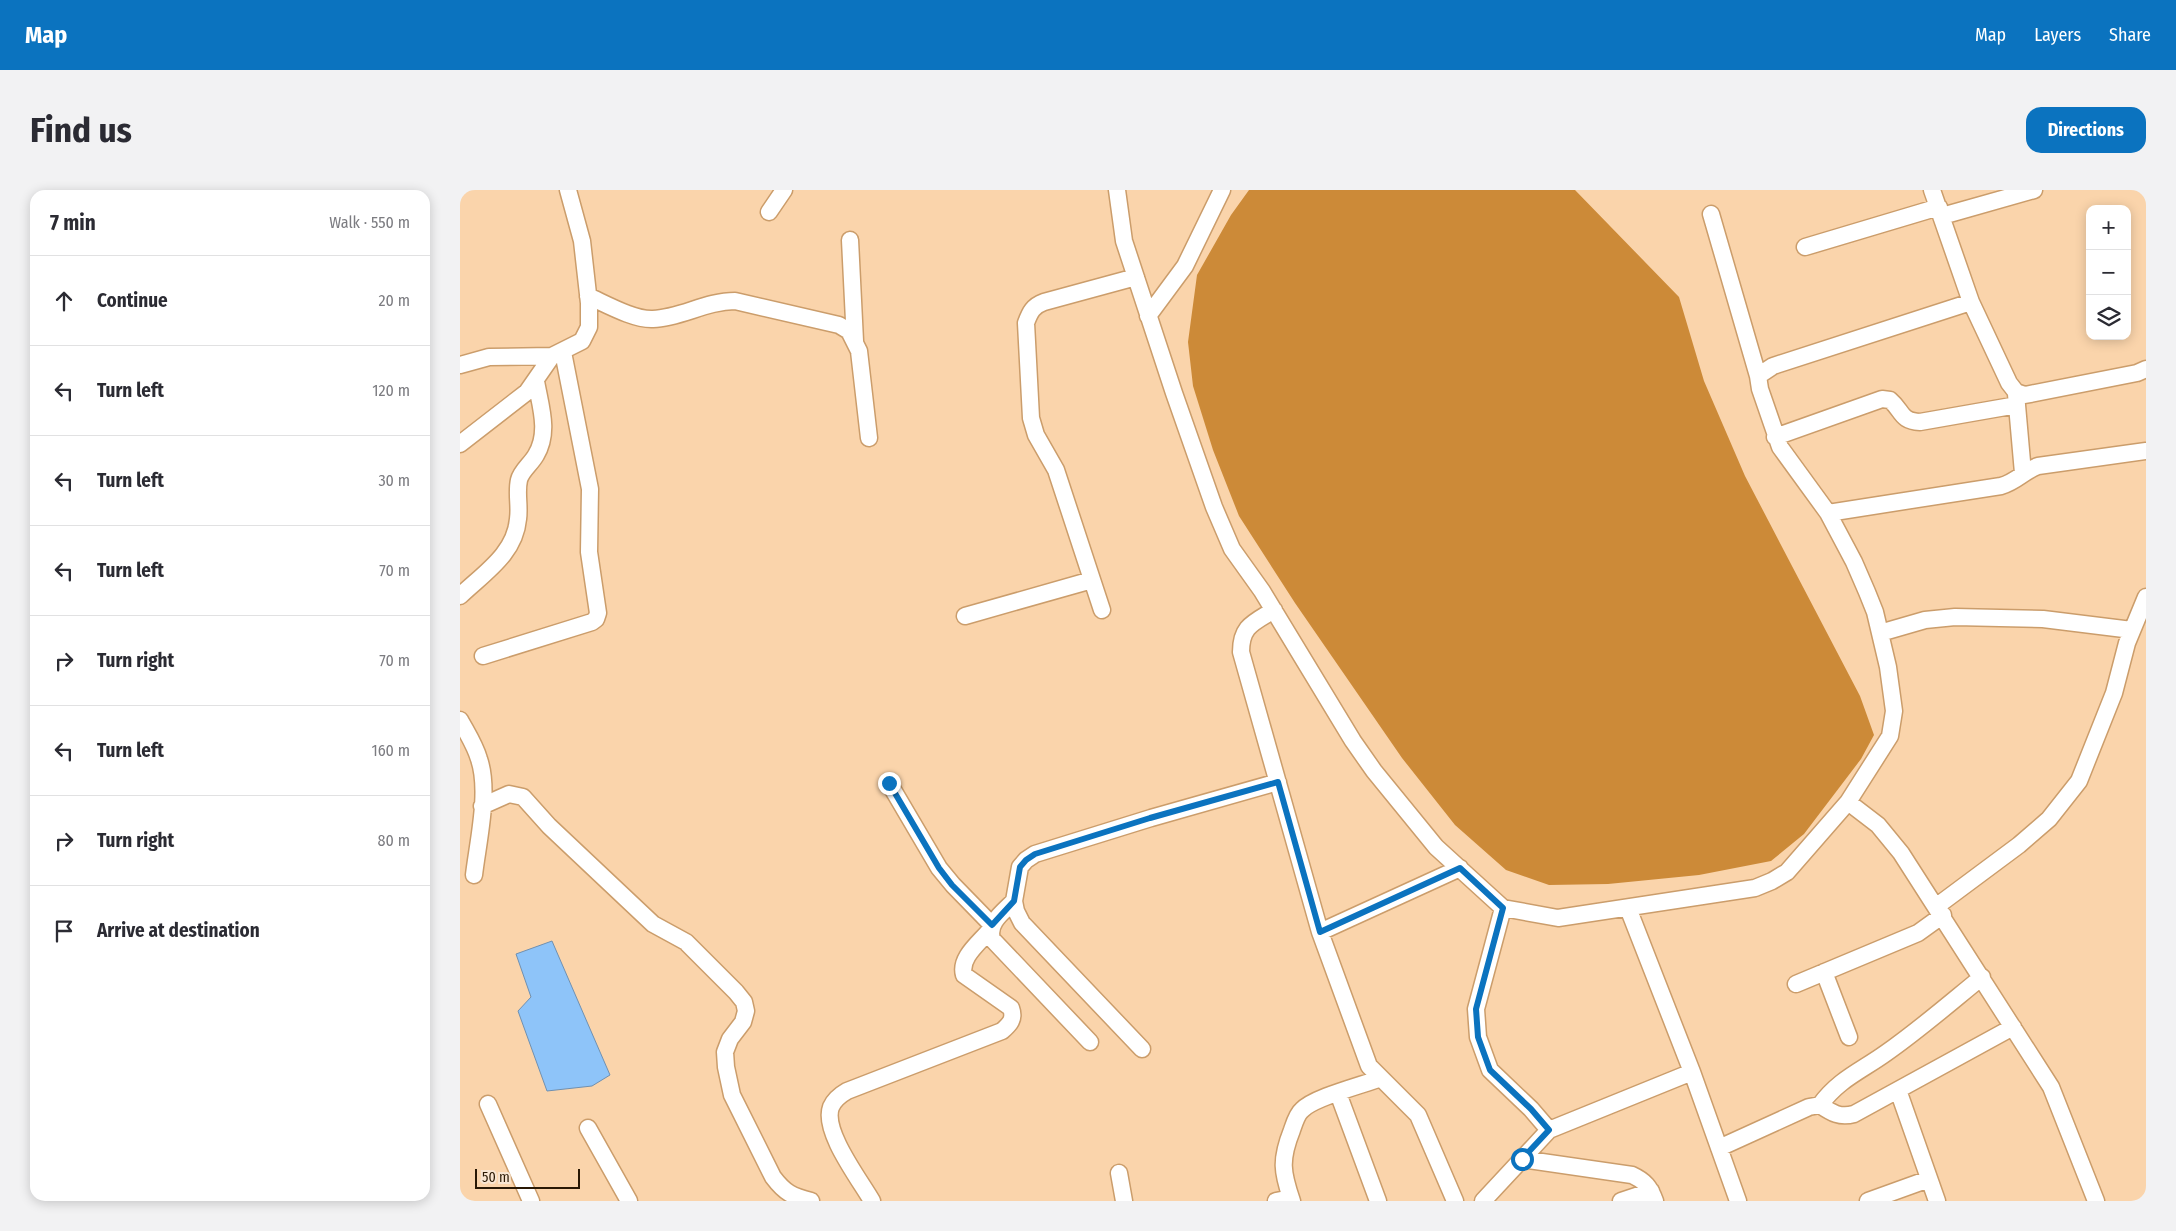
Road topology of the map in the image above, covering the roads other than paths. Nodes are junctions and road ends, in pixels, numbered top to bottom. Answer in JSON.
{"nodes":[{"id":1,"x":568,"y":190,"type":"edge"},
{"id":2,"x":784,"y":190,"type":"edge"},
{"id":3,"x":1117,"y":190,"type":"edge"},
{"id":4,"x":1222,"y":190,"type":"edge"},
{"id":5,"x":1932,"y":190,"type":"edge"},
{"id":6,"x":2034,"y":190,"type":"edge"},
{"id":7,"x":1941,"y":211,"type":"junction"},
{"id":8,"x":769,"y":212,"type":"dead end"},
{"id":9,"x":1711,"y":214,"type":"dead end"},
{"id":10,"x":850,"y":240,"type":"dead end"},
{"id":11,"x":1806,"y":247,"type":"dead end"},
{"id":12,"x":1136,"y":277,"type":"junction"},
{"id":13,"x":588,"y":296,"type":"junction"},
{"id":14,"x":1971,"y":302,"type":"junction"},
{"id":15,"x":1148,"y":316,"type":"junction"},
{"id":16,"x":856,"y":341,"type":"junction"},
{"id":17,"x":557,"y":354,"type":"junction"},
{"id":18,"x":460,"y":365,"type":"edge"},
{"id":19,"x":2146,"y":369,"type":"edge"},
{"id":20,"x":1758,"y":376,"type":"junction"},
{"id":21,"x":536,"y":381,"type":"junction"},
{"id":22,"x":2017,"y":399,"type":"junction"},
{"id":23,"x":1775,"y":437,"type":"junction"},
{"id":24,"x":869,"y":438,"type":"dead end"},
{"id":25,"x":460,"y":444,"type":"edge"},
{"id":26,"x":2146,"y":451,"type":"edge"},
{"id":27,"x":2023,"y":473,"type":"junction"},
{"id":28,"x":1828,"y":513,"type":"junction"},
{"id":29,"x":1092,"y":580,"type":"junction"},
{"id":30,"x":460,"y":596,"type":"edge"},
{"id":31,"x":2146,"y":597,"type":"edge"},
{"id":32,"x":1102,"y":610,"type":"dead end"},
{"id":33,"x":1274,"y":610,"type":"junction"},
{"id":34,"x":965,"y":616,"type":"dead end"},
{"id":35,"x":2138,"y":622,"type":"edge"},
{"id":36,"x":1880,"y":633,"type":"junction"},
{"id":37,"x":483,"y":656,"type":"dead end"},
{"id":38,"x":460,"y":720,"type":"edge"},
{"id":39,"x":1278,"y":782,"type":"junction"},
{"id":40,"x":889,"y":783,"type":"dead end"},
{"id":41,"x":1848,"y":802,"type":"junction"},
{"id":42,"x":482,"y":806,"type":"junction"},
{"id":43,"x":1460,"y":868,"type":"junction"},
{"id":44,"x":474,"y":874,"type":"dead end"},
{"id":45,"x":1014,"y":901,"type":"junction"},
{"id":46,"x":1503,"y":908,"type":"junction"},
{"id":47,"x":1628,"y":908,"type":"junction"},
{"id":48,"x":1940,"y":911,"type":"junction"},
{"id":49,"x":990,"y":928,"type":"junction"},
{"id":50,"x":1320,"y":932,"type":"junction"},
{"id":51,"x":1824,"y":972,"type":"junction"},
{"id":52,"x":1982,"y":977,"type":"junction"},
{"id":53,"x":1796,"y":984,"type":"dead end"},
{"id":54,"x":2013,"y":1028,"type":"junction"},
{"id":55,"x":1849,"y":1037,"type":"dead end"},
{"id":56,"x":1090,"y":1042,"type":"dead end"},
{"id":57,"x":1142,"y":1050,"type":"dead end"},
{"id":58,"x":1692,"y":1072,"type":"junction"},
{"id":59,"x":1381,"y":1078,"type":"junction"},
{"id":60,"x":1898,"y":1090,"type":"junction"},
{"id":61,"x":1338,"y":1093,"type":"junction"},
{"id":62,"x":488,"y":1104,"type":"dead end"},
{"id":63,"x":1820,"y":1104,"type":"junction"},
{"id":64,"x":588,"y":1128,"type":"dead end"},
{"id":65,"x":1549,"y":1130,"type":"junction"},
{"id":66,"x":1719,"y":1148,"type":"junction"},
{"id":67,"x":1522,"y":1159,"type":"junction"},
{"id":68,"x":1119,"y":1173,"type":"dead end"},
{"id":69,"x":1929,"y":1179,"type":"junction"},
{"id":70,"x":1653,"y":1196,"type":"edge"},
{"id":71,"x":866,"y":1199,"type":"edge"},
{"id":72,"x":1286,"y":1200,"type":"edge"},
{"id":73,"x":531,"y":1201,"type":"edge"},
{"id":74,"x":629,"y":1201,"type":"edge"},
{"id":75,"x":811,"y":1201,"type":"edge"},
{"id":76,"x":1124,"y":1201,"type":"edge"},
{"id":77,"x":1378,"y":1201,"type":"edge"},
{"id":78,"x":1455,"y":1201,"type":"edge"},
{"id":79,"x":1483,"y":1201,"type":"edge"},
{"id":80,"x":1621,"y":1201,"type":"edge"},
{"id":81,"x":1738,"y":1201,"type":"edge"},
{"id":82,"x":1868,"y":1201,"type":"edge"},
{"id":83,"x":1937,"y":1201,"type":"edge"},
{"id":84,"x":2096,"y":1201,"type":"edge"}],
"edges":[{"from":1,"to":13,"type":"street"},
{"from":2,"to":8,"type":"street"},
{"from":3,"to":12,"type":"street"},
{"from":4,"to":15,"type":"street"},
{"from":5,"to":7,"type":"street"},
{"from":6,"to":7,"type":"street"},
{"from":7,"to":11,"type":"street"},
{"from":7,"to":14,"type":"street"},
{"from":9,"to":20,"type":"street"},
{"from":10,"to":16,"type":"street"},
{"from":12,"to":15,"type":"street"},
{"from":12,"to":29,"type":"street"},
{"from":13,"to":16,"type":"street"},
{"from":13,"to":17,"type":"street"},
{"from":14,"to":20,"type":"street"},
{"from":14,"to":22,"type":"street"},
{"from":15,"to":33,"type":"street"},
{"from":16,"to":24,"type":"street"},
{"from":17,"to":18,"type":"street"},
{"from":17,"to":21,"type":"street"},
{"from":17,"to":37,"type":"street"},
{"from":19,"to":22,"type":"street"},
{"from":20,"to":23,"type":"street"},
{"from":21,"to":25,"type":"street"},
{"from":21,"to":30,"type":"street"},
{"from":22,"to":23,"type":"street"},
{"from":22,"to":27,"type":"street"},
{"from":23,"to":28,"type":"street"},
{"from":26,"to":27,"type":"street"},
{"from":27,"to":28,"type":"street"},
{"from":28,"to":36,"type":"street"},
{"from":29,"to":32,"type":"street"},
{"from":29,"to":34,"type":"street"},
{"from":31,"to":35,"type":"street"},
{"from":33,"to":39,"type":"street"},
{"from":33,"to":43,"type":"street"},
{"from":35,"to":36,"type":"street"},
{"from":35,"to":48,"type":"street"},
{"from":36,"to":41,"type":"street"},
{"from":38,"to":42,"type":"street"},
{"from":39,"to":45,"type":"street"},
{"from":39,"to":50,"type":"street"},
{"from":40,"to":49,"type":"street"},
{"from":41,"to":47,"type":"street"},
{"from":41,"to":48,"type":"street"},
{"from":42,"to":44,"type":"street"},
{"from":42,"to":75,"type":"street"},
{"from":43,"to":46,"type":"street"},
{"from":43,"to":50,"type":"street"},
{"from":45,"to":49,"type":"street"},
{"from":45,"to":57,"type":"street"},
{"from":46,"to":47,"type":"street"},
{"from":46,"to":65,"type":"street"},
{"from":47,"to":58,"type":"street"},
{"from":48,"to":51,"type":"street"},
{"from":48,"to":52,"type":"street"},
{"from":49,"to":56,"type":"street"},
{"from":49,"to":71,"type":"street"},
{"from":50,"to":59,"type":"street"},
{"from":51,"to":53,"type":"street"},
{"from":51,"to":55,"type":"street"},
{"from":52,"to":54,"type":"street"},
{"from":52,"to":63,"type":"street"},
{"from":54,"to":60,"type":"street"},
{"from":54,"to":84,"type":"street"},
{"from":58,"to":65,"type":"street"},
{"from":58,"to":66,"type":"street"},
{"from":59,"to":61,"type":"street"},
{"from":59,"to":78,"type":"street"},
{"from":60,"to":63,"type":"street"},
{"from":60,"to":69,"type":"street"},
{"from":61,"to":72,"type":"street"},
{"from":61,"to":77,"type":"street"},
{"from":62,"to":73,"type":"street"},
{"from":63,"to":66,"type":"street"},
{"from":64,"to":74,"type":"street"},
{"from":65,"to":67,"type":"street"},
{"from":66,"to":81,"type":"street"},
{"from":67,"to":70,"type":"street"},
{"from":67,"to":79,"type":"street"},
{"from":68,"to":76,"type":"street"},
{"from":69,"to":82,"type":"street"},
{"from":69,"to":83,"type":"street"},
{"from":70,"to":80,"type":"street"}]}
